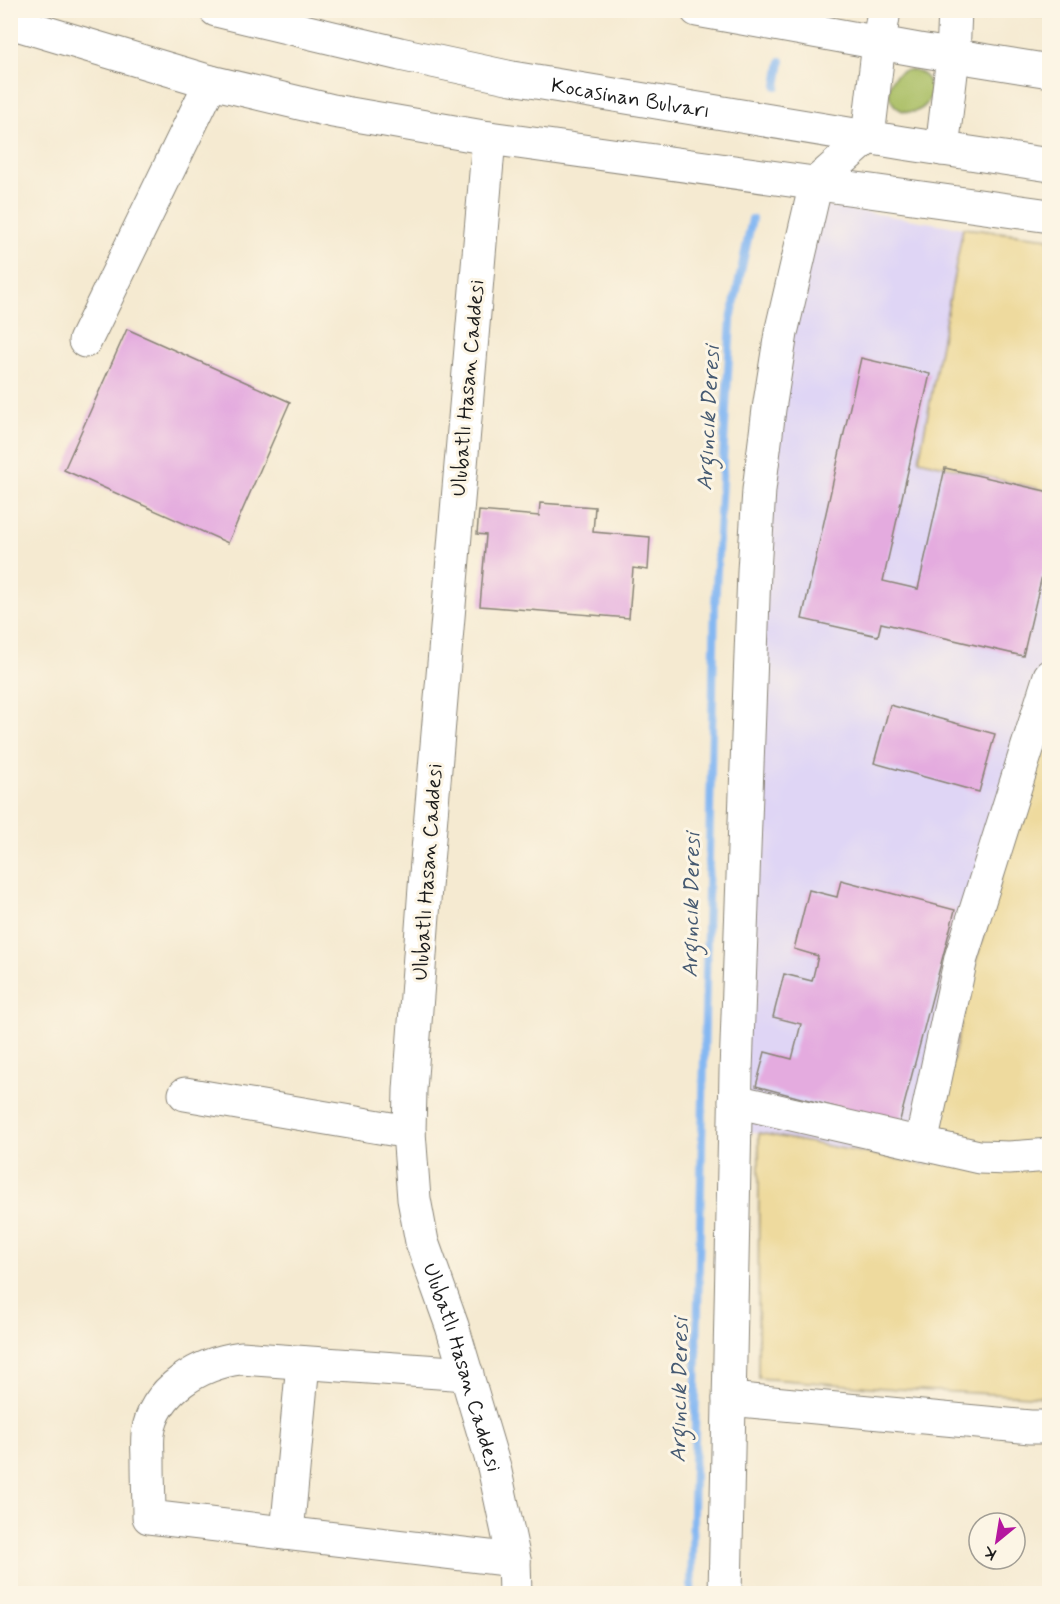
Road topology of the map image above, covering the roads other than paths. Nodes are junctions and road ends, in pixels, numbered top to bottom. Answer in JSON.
{"nodes":[{"id":1,"x":216,"y":10,"type":"edge"},
{"id":2,"x":697,"y":10,"type":"edge"},
{"id":3,"x":884,"y":10,"type":"edge"},
{"id":4,"x":955,"y":10,"type":"edge"},
{"id":5,"x":10,"y":22,"type":"edge"},
{"id":6,"x":879,"y":43,"type":"junction"},
{"id":7,"x":953,"y":56,"type":"junction"},
{"id":8,"x":1050,"y":71,"type":"edge"},
{"id":9,"x":211,"y":82,"type":"junction"},
{"id":10,"x":868,"y":137,"type":"junction"},
{"id":11,"x":489,"y":138,"type":"junction"},
{"id":12,"x":942,"y":149,"type":"junction"},
{"id":13,"x":1050,"y":165,"type":"edge"},
{"id":14,"x":816,"y":183,"type":"junction"},
{"id":15,"x":1050,"y":216,"type":"edge"},
{"id":16,"x":86,"y":342,"type":"dead end"},
{"id":17,"x":1050,"y":676,"type":"edge"},
{"id":18,"x":184,"y":1094,"type":"dead end"},
{"id":19,"x":735,"y":1101,"type":"junction"},
{"id":20,"x":409,"y":1132,"type":"junction"},
{"id":21,"x":921,"y":1144,"type":"junction"},
{"id":22,"x":1050,"y":1155,"type":"edge"},
{"id":23,"x":303,"y":1363,"type":"junction"},
{"id":24,"x":467,"y":1374,"type":"junction"},
{"id":25,"x":729,"y":1399,"type":"junction"},
{"id":26,"x":1050,"y":1427,"type":"edge"},
{"id":27,"x":287,"y":1533,"type":"junction"},
{"id":28,"x":514,"y":1560,"type":"junction"},
{"id":29,"x":515,"y":1593,"type":"edge"},
{"id":30,"x":725,"y":1593,"type":"edge"}],
"edges":[{"from":1,"to":10,"type":"main road","name":"Kocasinan Bulvarı"},
{"from":2,"to":6,"type":"main road"},
{"from":3,"to":6,"type":"main road"},
{"from":4,"to":7,"type":"main road"},
{"from":5,"to":9,"type":"main road"},
{"from":6,"to":7,"type":"main road"},
{"from":6,"to":10,"type":"main road"},
{"from":7,"to":8,"type":"main road"},
{"from":7,"to":12,"type":"main road"},
{"from":9,"to":11,"type":"main road"},
{"from":9,"to":16,"type":"main road"},
{"from":10,"to":12,"type":"main road","name":"Kocasinan Bulvarı"},
{"from":10,"to":14,"type":"main road"},
{"from":11,"to":14,"type":"main road"},
{"from":11,"to":20,"type":"main road","name":"Ulubatlı Hasan Caddesi"},
{"from":12,"to":13,"type":"main road","name":"Kocasinan Bulvarı"},
{"from":14,"to":15,"type":"main road"},
{"from":14,"to":19,"type":"main road"},
{"from":17,"to":21,"type":"main road"},
{"from":18,"to":20,"type":"main road"},
{"from":19,"to":21,"type":"main road"},
{"from":19,"to":25,"type":"main road"},
{"from":20,"to":24,"type":"main road","name":"Ulubatlı Hasan Caddesi"},
{"from":21,"to":22,"type":"main road"},
{"from":23,"to":24,"type":"main road"},
{"from":23,"to":27,"type":"main road"},
{"from":23,"to":27,"type":"main road"},
{"from":24,"to":28,"type":"main road","name":"Ulubatlı Hasan Caddesi"},
{"from":25,"to":26,"type":"main road"},
{"from":25,"to":30,"type":"main road"},
{"from":27,"to":28,"type":"main road"},
{"from":28,"to":29,"type":"main road","name":"Ulubatlı Hasan Caddesi"}]}
